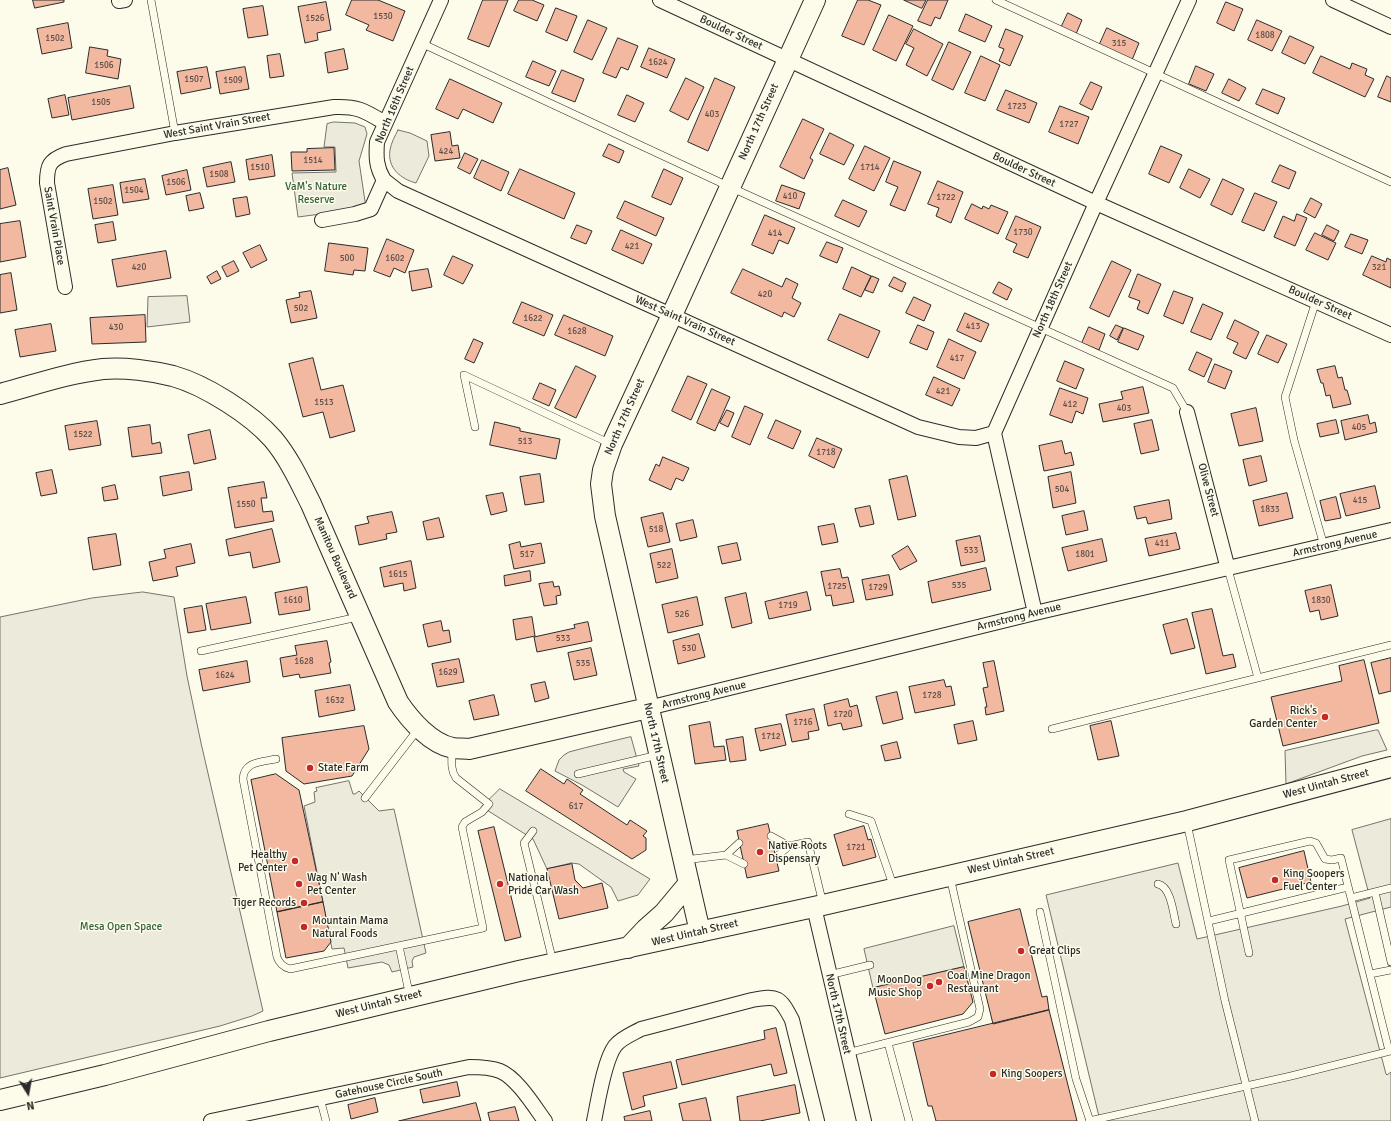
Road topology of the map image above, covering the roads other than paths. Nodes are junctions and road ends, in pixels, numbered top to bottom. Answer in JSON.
{"nodes":[{"id":1,"x":150,"y":0,"type":"edge"},
{"id":2,"x":441,"y":0,"type":"edge"},
{"id":3,"x":660,"y":0,"type":"edge"},
{"id":4,"x":815,"y":0,"type":"edge"},
{"id":5,"x":996,"y":0,"type":"edge"},
{"id":6,"x":1189,"y":0,"type":"edge"},
{"id":7,"x":1333,"y":0,"type":"edge"},
{"id":8,"x":1391,"y":27,"type":"edge"},
{"id":9,"x":422,"y":43,"type":"junction"},
{"id":10,"x":788,"y":59,"type":"junction"},
{"id":11,"x":1156,"y":73,"type":"junction"},
{"id":12,"x":385,"y":123,"type":"junction"},
{"id":13,"x":175,"y":133,"type":"junction"},
{"id":14,"x":50,"y":165,"type":"joint"},
{"id":15,"x":384,"y":180,"type":"junction"},
{"id":16,"x":1391,"y":182,"type":"edge"},
{"id":17,"x":730,"y":187,"type":"junction"},
{"id":18,"x":1096,"y":203,"type":"junction"},
{"id":19,"x":322,"y":220,"type":"dead end"},
{"id":20,"x":65,"y":286,"type":"dead end"},
{"id":21,"x":1316,"y":301,"type":"junction"},
{"id":22,"x":672,"y":315,"type":"junction"},
{"id":23,"x":1040,"y":328,"type":"junction"},
{"id":24,"x":1391,"y":335,"type":"edge"},
{"id":25,"x":0,"y":394,"type":"edge"},
{"id":26,"x":1187,"y":412,"type":"joint"},
{"id":27,"x":475,"y":427,"type":"dead end"},
{"id":28,"x":994,"y":433,"type":"junction"},
{"id":29,"x":612,"y":444,"type":"junction"},
{"id":30,"x":1391,"y":530,"type":"edge"},
{"id":31,"x":1324,"y":546,"type":"junction"},
{"id":32,"x":1228,"y":569,"type":"junction"},
{"id":33,"x":1035,"y":613,"type":"junction"},
{"id":34,"x":360,"y":617,"type":"junction"},
{"id":35,"x":1391,"y":645,"type":"edge"},
{"id":36,"x":201,"y":651,"type":"dead end"},
{"id":37,"x":1258,"y":678,"type":"junction"},
{"id":38,"x":648,"y":708,"type":"junction"},
{"id":39,"x":419,"y":728,"type":"junction"},
{"id":40,"x":1052,"y":729,"type":"dead end"},
{"id":41,"x":452,"y":748,"type":"junction"},
{"id":42,"x":659,"y":754,"type":"junction"},
{"id":43,"x":276,"y":759,"type":"dead end"},
{"id":44,"x":1391,"y":767,"type":"edge"},
{"id":45,"x":578,"y":774,"type":"dead end"},
{"id":46,"x":365,"y":798,"type":"dead end"},
{"id":47,"x":849,"y":814,"type":"dead end"},
{"id":48,"x":1186,"y":821,"type":"junction"},
{"id":49,"x":533,"y":831,"type":"dead end"},
{"id":50,"x":771,"y":836,"type":"dead end"},
{"id":51,"x":739,"y":843,"type":"dead end"},
{"id":52,"x":789,"y":846,"type":"junction"},
{"id":53,"x":726,"y":855,"type":"junction"},
{"id":54,"x":776,"y":857,"type":"dead end"},
{"id":55,"x":684,"y":860,"type":"junction"},
{"id":56,"x":744,"y":864,"type":"dead end"},
{"id":57,"x":950,"y":875,"type":"junction"},
{"id":58,"x":689,"y":883,"type":"junction"},
{"id":59,"x":1158,"y":884,"type":"dead end"},
{"id":60,"x":1348,"y":887,"type":"junction"},
{"id":61,"x":894,"y":888,"type":"junction"},
{"id":62,"x":1391,"y":888,"type":"edge"},
{"id":63,"x":1375,"y":892,"type":"junction"},
{"id":64,"x":1351,"y":898,"type":"junction"},
{"id":65,"x":819,"y":906,"type":"junction"},
{"id":66,"x":1040,"y":912,"type":"dead end"},
{"id":67,"x":1240,"y":914,"type":"junction"},
{"id":68,"x":1209,"y":921,"type":"junction"},
{"id":69,"x":1176,"y":924,"type":"dead end"},
{"id":70,"x":700,"y":932,"type":"junction"},
{"id":71,"x":399,"y":946,"type":"junction"},
{"id":72,"x":628,"y":948,"type":"junction"},
{"id":73,"x":1249,"y":953,"type":"dead end"},
{"id":74,"x":1391,"y":962,"type":"edge"},
{"id":75,"x":554,"y":964,"type":"junction"},
{"id":76,"x":870,"y":965,"type":"dead end"},
{"id":77,"x":1391,"y":970,"type":"edge"},
{"id":78,"x":1370,"y":974,"type":"junction"},
{"id":79,"x":829,"y":975,"type":"junction"},
{"id":80,"x":410,"y":997,"type":"junction"},
{"id":81,"x":888,"y":1043,"type":"junction"},
{"id":82,"x":1390,"y":1051,"type":"edge"},
{"id":83,"x":847,"y":1053,"type":"junction"},
{"id":84,"x":1247,"y":1086,"type":"junction"},
{"id":85,"x":320,"y":1098,"type":"junction"},
{"id":86,"x":0,"y":1100,"type":"edge"},
{"id":87,"x":211,"y":1121,"type":"edge"},
{"id":88,"x":326,"y":1121,"type":"edge"},
{"id":89,"x":545,"y":1121,"type":"edge"},
{"id":90,"x":594,"y":1121,"type":"edge"},
{"id":91,"x":816,"y":1121,"type":"edge"},
{"id":92,"x":864,"y":1121,"type":"edge"},
{"id":93,"x":909,"y":1121,"type":"edge"},
{"id":94,"x":1090,"y":1121,"type":"edge"},
{"id":95,"x":1256,"y":1121,"type":"edge"}],
"edges":[{"from":1,"to":13,"type":"lane"},
{"from":2,"to":9,"type":"street","name":"North 16th Street"},
{"from":3,"to":10,"type":"street","name":"Boulder Street"},
{"from":4,"to":10,"type":"street","name":"North 17th Street"},
{"from":5,"to":11,"type":"lane"},
{"from":6,"to":11,"type":"street","name":"North 18th Street"},
{"from":7,"to":8,"type":"street"},
{"from":9,"to":12,"type":"street","name":"North 16th Street"},
{"from":9,"to":17,"type":"lane"},
{"from":10,"to":17,"type":"street","name":"North 17th Street"},
{"from":10,"to":18,"type":"street","name":"Boulder Street"},
{"from":11,"to":16,"type":"lane"},
{"from":11,"to":18,"type":"street","name":"North 18th Street"},
{"from":12,"to":13,"type":"street","name":"West Saint Vrain Street"},
{"from":12,"to":15,"type":"street","name":"North 16th Street"},
{"from":13,"to":14,"type":"street","name":"West Saint Vrain Street"},
{"from":14,"to":20,"type":"street","name":"Saint Vrain Place"},
{"from":15,"to":19,"type":"street"},
{"from":15,"to":22,"type":"street","name":"West Saint Vrain Street"},
{"from":17,"to":22,"type":"street","name":"North 17th Street"},
{"from":17,"to":23,"type":"lane"},
{"from":18,"to":21,"type":"street","name":"Boulder Street"},
{"from":18,"to":23,"type":"street","name":"North 18th Street"},
{"from":21,"to":24,"type":"street","name":"Boulder Street"},
{"from":21,"to":31,"type":"lane"},
{"from":22,"to":28,"type":"street","name":"West Saint Vrain Street"},
{"from":22,"to":29,"type":"street","name":"North 17th Street"},
{"from":23,"to":26,"type":"lane"},
{"from":23,"to":28,"type":"street","name":"North 18th Street"},
{"from":25,"to":34,"type":"street","name":"Manitou Boulevard"},
{"from":26,"to":32,"type":"street","name":"Olive Street"},
{"from":27,"to":29,"type":"lane"},
{"from":28,"to":33,"type":"street"},
{"from":29,"to":38,"type":"street","name":"North 17th Street"},
{"from":30,"to":31,"type":"street","name":"Armstrong Avenue"},
{"from":31,"to":32,"type":"street","name":"Armstrong Avenue"},
{"from":32,"to":33,"type":"street","name":"Armstrong Avenue"},
{"from":32,"to":37,"type":"lane"},
{"from":33,"to":38,"type":"street","name":"Armstrong Avenue"},
{"from":34,"to":36,"type":"lane"},
{"from":34,"to":39,"type":"street","name":"Manitou Boulevard"},
{"from":35,"to":37,"type":"lane"},
{"from":37,"to":40,"type":"lane"},
{"from":38,"to":41,"type":"street","name":"Manitou Boulevard"},
{"from":38,"to":42,"type":"street","name":"North 17th Street"},
{"from":39,"to":41,"type":"street","name":"Manitou Boulevard"},
{"from":39,"to":46,"type":"lane"},
{"from":41,"to":71,"type":"lane"},
{"from":42,"to":45,"type":"lane"},
{"from":42,"to":55,"type":"street","name":"North 17th Street"},
{"from":43,"to":71,"type":"lane"},
{"from":44,"to":48,"type":"street","name":"West Uintah Street"},
{"from":47,"to":61,"type":"lane"},
{"from":48,"to":57,"type":"street","name":"West Uintah Street"},
{"from":48,"to":68,"type":"lane"},
{"from":49,"to":75,"type":"lane"},
{"from":50,"to":52,"type":"lane"},
{"from":51,"to":53,"type":"lane"},
{"from":52,"to":54,"type":"lane"},
{"from":52,"to":65,"type":"lane"},
{"from":53,"to":55,"type":"lane"},
{"from":53,"to":56,"type":"lane"},
{"from":55,"to":58,"type":"street","name":"North 17th Street"},
{"from":57,"to":61,"type":"street","name":"West Uintah Street"},
{"from":57,"to":81,"type":"lane"},
{"from":58,"to":70,"type":"street","name":"North 17th Street"},
{"from":58,"to":72,"type":"street"},
{"from":59,"to":69,"type":"lane"},
{"from":60,"to":64,"type":"lane"},
{"from":60,"to":67,"type":"lane"},
{"from":60,"to":67,"type":"lane"},
{"from":61,"to":65,"type":"street","name":"West Uintah Street"},
{"from":62,"to":63,"type":"lane"},
{"from":63,"to":64,"type":"lane"},
{"from":63,"to":74,"type":"lane"},
{"from":64,"to":78,"type":"lane"},
{"from":65,"to":70,"type":"street","name":"West Uintah Street"},
{"from":65,"to":79,"type":"street","name":"North 17th Street"},
{"from":66,"to":94,"type":"lane"},
{"from":67,"to":68,"type":"lane"},
{"from":67,"to":73,"type":"lane"},
{"from":68,"to":84,"type":"lane"},
{"from":70,"to":72,"type":"street","name":"West Uintah Street"},
{"from":71,"to":80,"type":"lane"},
{"from":72,"to":75,"type":"street","name":"West Uintah Street"},
{"from":75,"to":80,"type":"street","name":"West Uintah Street"},
{"from":76,"to":79,"type":"lane"},
{"from":77,"to":78,"type":"lane"},
{"from":78,"to":82,"type":"lane"},
{"from":79,"to":83,"type":"street","name":"North 17th Street"},
{"from":80,"to":86,"type":"street","name":"West Uintah Street"},
{"from":81,"to":83,"type":"lane"},
{"from":81,"to":93,"type":"lane"},
{"from":82,"to":84,"type":"lane"},
{"from":83,"to":92,"type":"street","name":"North 17th Street"},
{"from":84,"to":94,"type":"lane"},
{"from":84,"to":95,"type":"lane"},
{"from":85,"to":87,"type":"street","name":"Gatehouse Circle South"},
{"from":85,"to":88,"type":"lane"},
{"from":85,"to":89,"type":"street","name":"Gatehouse Circle South"},
{"from":90,"to":91,"type":"street"}]}
